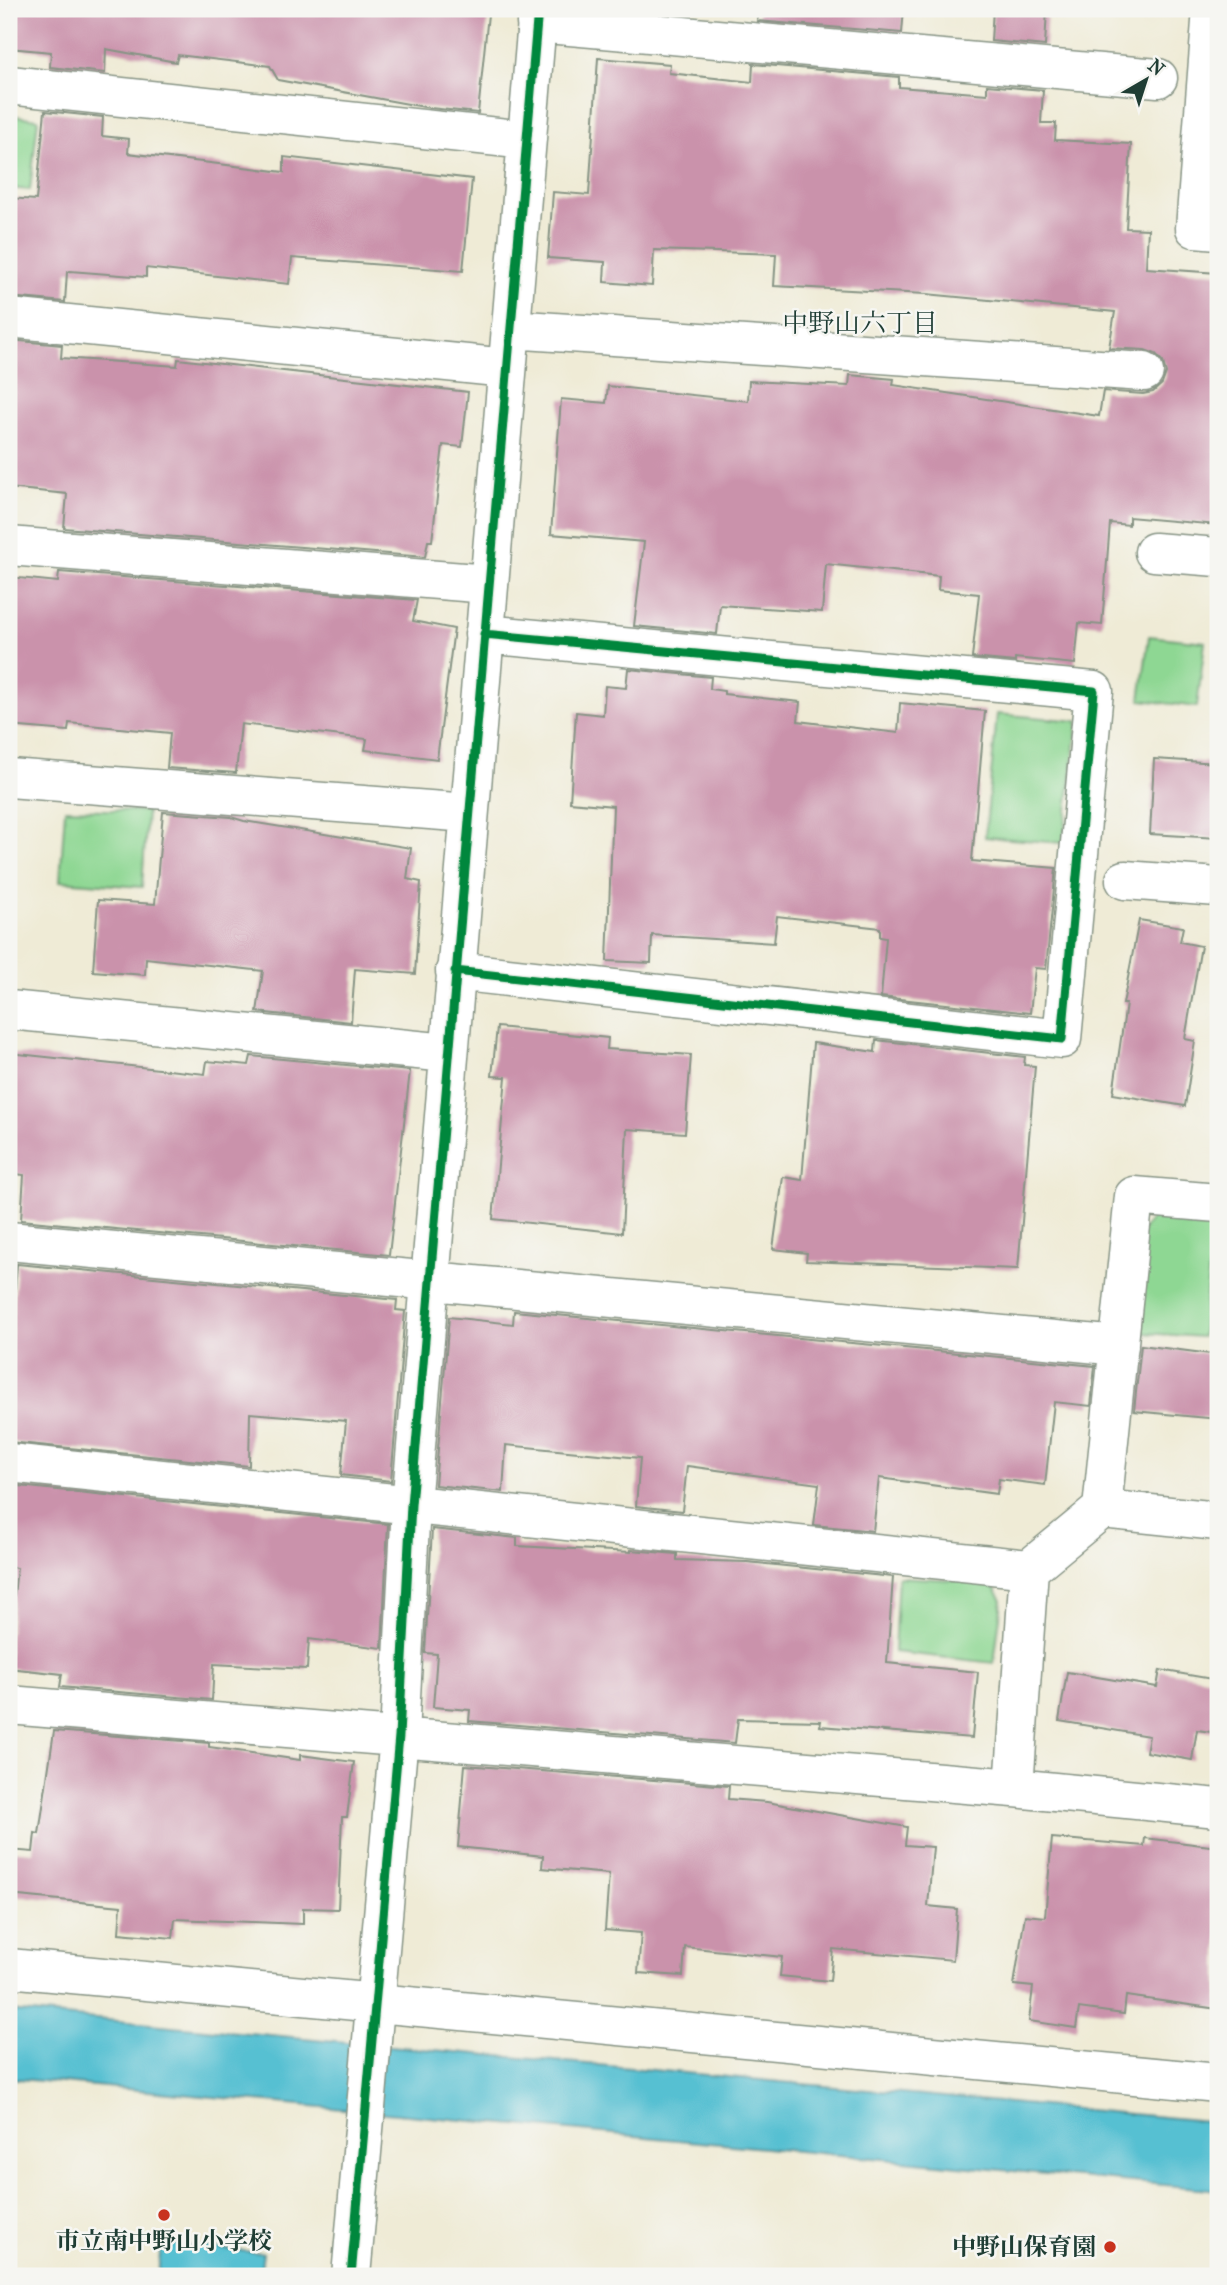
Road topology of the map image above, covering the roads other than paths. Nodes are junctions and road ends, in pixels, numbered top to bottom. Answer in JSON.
{"nodes":[{"id":1,"x":1212,"y":9,"type":"edge"},
{"id":2,"x":537,"y":16,"type":"edge"},
{"id":3,"x":1158,"y":78,"type":"dead end"},
{"id":4,"x":9,"y":85,"type":"edge"},
{"id":5,"x":526,"y":140,"type":"junction"},
{"id":6,"x":1218,"y":230,"type":"edge"},
{"id":7,"x":9,"y":318,"type":"edge"},
{"id":8,"x":510,"y":328,"type":"junction"},
{"id":9,"x":507,"y":368,"type":"junction"},
{"id":10,"x":1144,"y":372,"type":"dead end"},
{"id":11,"x":9,"y":545,"type":"edge"},
{"id":12,"x":1154,"y":552,"type":"dead end"},
{"id":13,"x":1218,"y":557,"type":"edge"},
{"id":14,"x":489,"y":584,"type":"junction"},
{"id":15,"x":484,"y":634,"type":"junction"},
{"id":16,"x":9,"y":778,"type":"edge"},
{"id":17,"x":469,"y":813,"type":"junction"},
{"id":18,"x":1125,"y":880,"type":"dead end"},
{"id":19,"x":1218,"y":887,"type":"edge"},
{"id":20,"x":455,"y":971,"type":"junction"},
{"id":21,"x":9,"y":1010,"type":"edge"},
{"id":22,"x":449,"y":1053,"type":"junction"},
{"id":23,"x":1218,"y":1203,"type":"edge"},
{"id":24,"x":9,"y":1241,"type":"edge"},
{"id":25,"x":430,"y":1280,"type":"junction"},
{"id":26,"x":1119,"y":1346,"type":"junction"},
{"id":27,"x":9,"y":1462,"type":"edge"},
{"id":28,"x":411,"y":1504,"type":"junction"},
{"id":29,"x":1102,"y":1508,"type":"junction"},
{"id":30,"x":1218,"y":1521,"type":"edge"},
{"id":31,"x":1029,"y":1569,"type":"junction"},
{"id":32,"x":9,"y":1705,"type":"edge"},
{"id":33,"x":399,"y":1736,"type":"junction"},
{"id":34,"x":1014,"y":1788,"type":"junction"},
{"id":35,"x":1218,"y":1808,"type":"edge"},
{"id":36,"x":9,"y":1968,"type":"edge"},
{"id":37,"x":374,"y":2019,"type":"junction"},
{"id":38,"x":1218,"y":2083,"type":"edge"},
{"id":39,"x":351,"y":2276,"type":"edge"}],
"edges":[{"from":1,"to":6,"type":"street"},
{"from":2,"to":3,"type":"street"},
{"from":2,"to":5,"type":"street"},
{"from":4,"to":5,"type":"street"},
{"from":5,"to":8,"type":"street"},
{"from":7,"to":9,"type":"street"},
{"from":8,"to":9,"type":"street"},
{"from":8,"to":10,"type":"street"},
{"from":9,"to":14,"type":"street"},
{"from":11,"to":14,"type":"street"},
{"from":12,"to":13,"type":"street"},
{"from":14,"to":15,"type":"street"},
{"from":15,"to":17,"type":"street"},
{"from":15,"to":20,"type":"street"},
{"from":16,"to":17,"type":"street"},
{"from":17,"to":20,"type":"street"},
{"from":18,"to":19,"type":"street"},
{"from":20,"to":22,"type":"street"},
{"from":21,"to":22,"type":"street"},
{"from":22,"to":25,"type":"street"},
{"from":23,"to":26,"type":"street"},
{"from":24,"to":25,"type":"street"},
{"from":25,"to":26,"type":"street"},
{"from":25,"to":28,"type":"street"},
{"from":26,"to":29,"type":"street"},
{"from":27,"to":28,"type":"street"},
{"from":28,"to":31,"type":"street"},
{"from":28,"to":33,"type":"street"},
{"from":29,"to":30,"type":"street"},
{"from":29,"to":31,"type":"street"},
{"from":31,"to":34,"type":"street"},
{"from":32,"to":33,"type":"street"},
{"from":33,"to":34,"type":"street"},
{"from":33,"to":37,"type":"street"},
{"from":34,"to":35,"type":"street"},
{"from":36,"to":37,"type":"street"},
{"from":37,"to":38,"type":"street"},
{"from":37,"to":39,"type":"street"}]}
